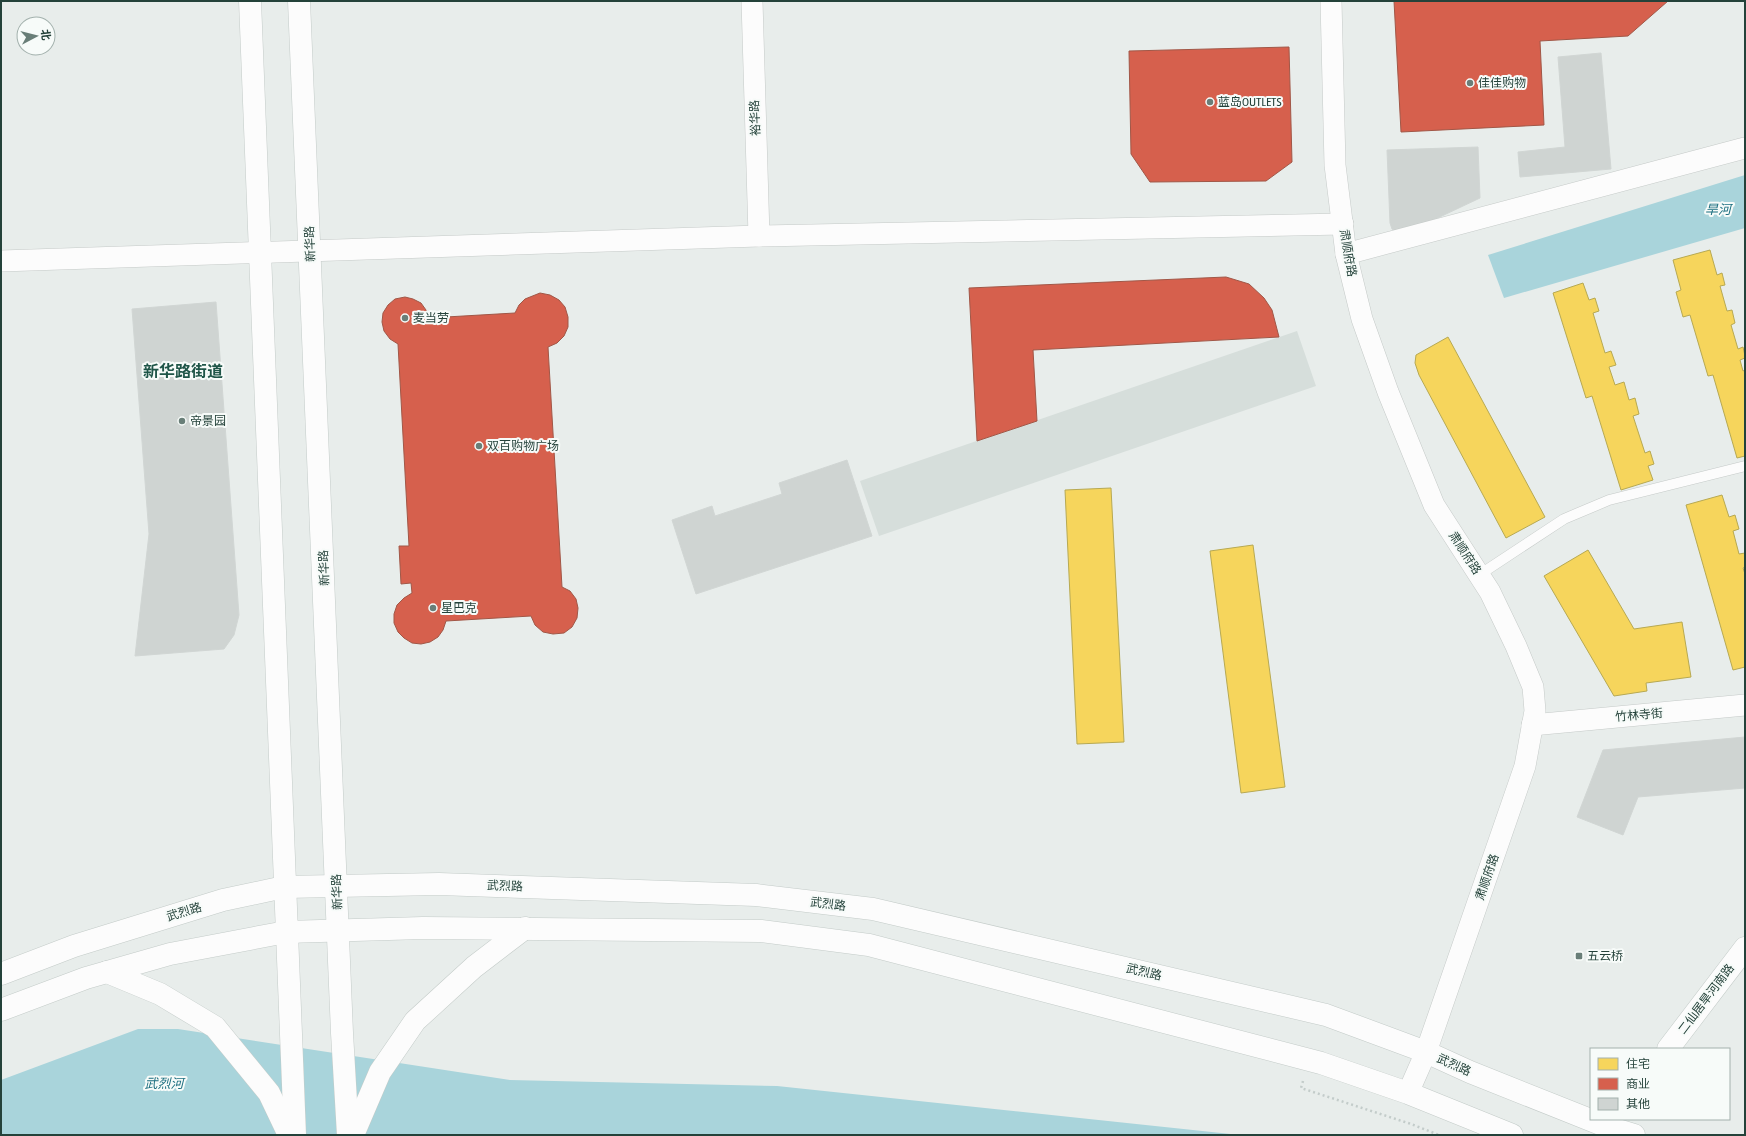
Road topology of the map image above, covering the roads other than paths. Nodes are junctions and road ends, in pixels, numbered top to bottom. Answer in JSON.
{"nodes":[{"id":1,"x":250,"y":1,"type":"edge"},
{"id":2,"x":299,"y":1,"type":"edge"},
{"id":3,"x":752,"y":1,"type":"edge"},
{"id":4,"x":1331,"y":1,"type":"edge"},
{"id":5,"x":1745,"y":148,"type":"edge"},
{"id":6,"x":1342,"y":224,"type":"junction"},
{"id":7,"x":759,"y":236,"type":"junction"},
{"id":8,"x":310,"y":251,"type":"junction"},
{"id":9,"x":260,"y":252,"type":"junction"},
{"id":10,"x":1346,"y":254,"type":"junction"},
{"id":11,"x":1,"y":261,"type":"edge"},
{"id":12,"x":1745,"y":466,"type":"edge"},
{"id":13,"x":1479,"y":575,"type":"junction"},
{"id":14,"x":1745,"y":705,"type":"edge"},
{"id":15,"x":1532,"y":725,"type":"junction"},
{"id":16,"x":337,"y":886,"type":"junction"},
{"id":17,"x":284,"y":887,"type":"junction"},
{"id":18,"x":525,"y":928,"type":"junction"},
{"id":19,"x":339,"y":931,"type":"junction"},
{"id":20,"x":286,"y":932,"type":"junction"},
{"id":21,"x":1745,"y":948,"type":"edge"},
{"id":22,"x":107,"y":972,"type":"junction"},
{"id":23,"x":1,"y":974,"type":"edge"},
{"id":24,"x":1,"y":1010,"type":"edge"},
{"id":25,"x":1669,"y":1048,"type":"edge"},
{"id":26,"x":1426,"y":1052,"type":"junction"},
{"id":27,"x":1408,"y":1093,"type":"junction"},
{"id":28,"x":1590,"y":1115,"type":"edge"},
{"id":29,"x":1611,"y":1123,"type":"edge"},
{"id":30,"x":289,"y":1135,"type":"edge"},
{"id":31,"x":295,"y":1135,"type":"edge"},
{"id":32,"x":348,"y":1135,"type":"edge"},
{"id":33,"x":353,"y":1135,"type":"edge"},
{"id":34,"x":1512,"y":1135,"type":"edge"},
{"id":35,"x":1634,"y":1135,"type":"edge"}],
"edges":[{"from":1,"to":9,"type":"main road"},
{"from":2,"to":8,"type":"main road","name":"新华路"},
{"from":3,"to":7,"type":"street","name":"裕华路"},
{"from":4,"to":6,"type":"street","name":"肃顺府路"},
{"from":5,"to":10,"type":"street"},
{"from":6,"to":7,"type":"street"},
{"from":6,"to":10,"type":"street","name":"肃顺府路"},
{"from":7,"to":8,"type":"street"},
{"from":8,"to":9,"type":"street"},
{"from":8,"to":16,"type":"main road","name":"新华路"},
{"from":9,"to":11,"type":"street"},
{"from":9,"to":17,"type":"main road"},
{"from":10,"to":13,"type":"street","name":"肃顺府路"},
{"from":12,"to":13,"type":"lane"},
{"from":13,"to":15,"type":"street","name":"肃顺府路"},
{"from":14,"to":15,"type":"street","name":"竹林寺街"},
{"from":15,"to":26,"type":"street","name":"肃顺府路"},
{"from":16,"to":17,"type":"main road","name":"武烈路"},
{"from":16,"to":19,"type":"main road","name":"新华路"},
{"from":16,"to":26,"type":"main road","name":"武烈路"},
{"from":17,"to":20,"type":"main road"},
{"from":17,"to":23,"type":"main road","name":"武烈路"},
{"from":18,"to":19,"type":"main road"},
{"from":18,"to":27,"type":"main road"},
{"from":18,"to":33,"type":"main road"},
{"from":19,"to":20,"type":"main road"},
{"from":19,"to":32,"type":"main road","name":"新华路"},
{"from":20,"to":22,"type":"main road"},
{"from":20,"to":31,"type":"main road"},
{"from":21,"to":25,"type":"main road","name":"二仙居旱河南路"},
{"from":22,"to":24,"type":"main road"},
{"from":22,"to":30,"type":"main road"},
{"from":26,"to":27,"type":"street","name":"肃顺府路"},
{"from":26,"to":28,"type":"main road","name":"武烈路"},
{"from":27,"to":34,"type":"main road"},
{"from":29,"to":35,"type":"main road","name":"武烈路"}]}
